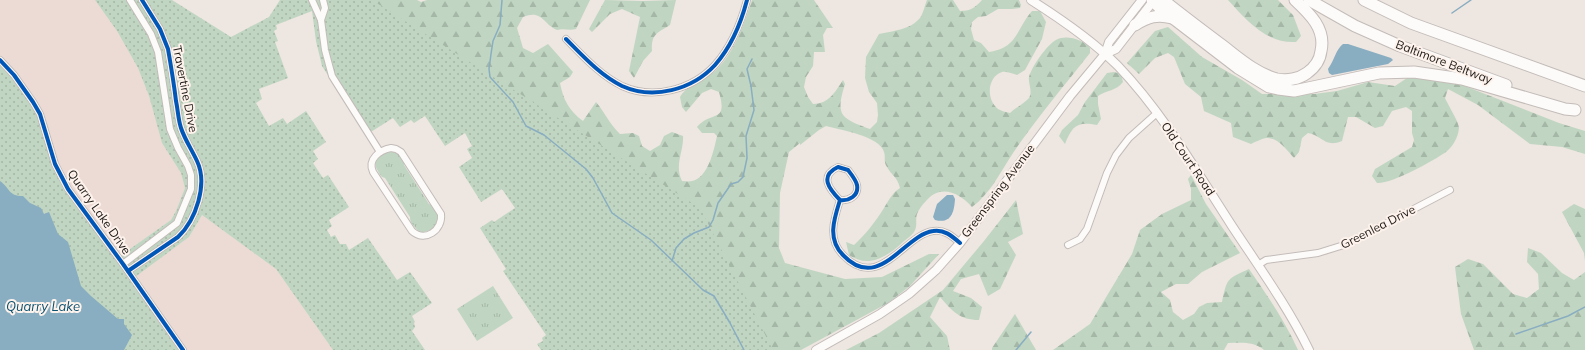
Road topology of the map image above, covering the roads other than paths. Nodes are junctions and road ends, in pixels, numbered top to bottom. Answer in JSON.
{"nodes":[{"id":1,"x":130,"y":0,"type":"edge"},
{"id":2,"x":142,"y":0,"type":"edge"},
{"id":3,"x":312,"y":0,"type":"edge"},
{"id":4,"x":323,"y":0,"type":"edge"},
{"id":5,"x":747,"y":0,"type":"edge"},
{"id":6,"x":1031,"y":0,"type":"edge"},
{"id":7,"x":1153,"y":0,"type":"edge"},
{"id":8,"x":1174,"y":0,"type":"edge"},
{"id":9,"x":1295,"y":0,"type":"edge"},
{"id":10,"x":1309,"y":0,"type":"edge"},
{"id":11,"x":1364,"y":0,"type":"edge"},
{"id":12,"x":1173,"y":18,"type":"junction"},
{"id":13,"x":1187,"y":19,"type":"junction"},
{"id":14,"x":321,"y":20,"type":"junction"},
{"id":15,"x":1135,"y":25,"type":"junction"},
{"id":16,"x":566,"y":39,"type":"dead end"},
{"id":17,"x":1105,"y":54,"type":"junction"},
{"id":18,"x":0,"y":60,"type":"edge"},
{"id":19,"x":1585,"y":86,"type":"edge"},
{"id":20,"x":1580,"y":112,"type":"edge"},
{"id":21,"x":1157,"y":113,"type":"junction"},
{"id":22,"x":380,"y":152,"type":"junction"},
{"id":23,"x":1450,"y":190,"type":"dead end"},
{"id":24,"x":840,"y":200,"type":"junction"},
{"id":25,"x":181,"y":216,"type":"junction"},
{"id":26,"x":190,"y":220,"type":"junction"},
{"id":27,"x":960,"y":243,"type":"junction"},
{"id":28,"x":1068,"y":245,"type":"dead end"},
{"id":29,"x":123,"y":264,"type":"junction"},
{"id":30,"x":1258,"y":265,"type":"junction"},
{"id":31,"x":128,"y":272,"type":"junction"},
{"id":32,"x":183,"y":350,"type":"edge"},
{"id":33,"x":816,"y":350,"type":"edge"},
{"id":34,"x":1309,"y":350,"type":"edge"}],
"edges":[{"from":1,"to":25,"type":"street","name":"Travertine Drive"},
{"from":2,"to":26,"type":"street","name":"Travertine Drive"},
{"from":3,"to":14,"type":"street"},
{"from":4,"to":14,"type":"street"},
{"from":5,"to":16,"type":"street"},
{"from":6,"to":17,"type":"main road","name":"Old Court Road"},
{"from":7,"to":12,"type":"highway"},
{"from":7,"to":13,"type":"highway"},
{"from":7,"to":15,"type":"main road","name":"Greenspring Avenue"},
{"from":7,"to":17,"type":"main road","name":"Greenspring Avenue"},
{"from":8,"to":13,"type":"highway"},
{"from":9,"to":13,"type":"highway"},
{"from":10,"to":20,"type":"highway","name":"Baltimore Beltway"},
{"from":11,"to":19,"type":"highway","name":"Baltimore Beltway"},
{"from":12,"to":15,"type":"highway"},
{"from":12,"to":20,"type":"highway"},
{"from":14,"to":22,"type":"street"},
{"from":15,"to":17,"type":"main road","name":"Greenspring Avenue"},
{"from":17,"to":21,"type":"main road","name":"Old Court Road"},
{"from":17,"to":27,"type":"main road","name":"Greenspring Avenue"},
{"from":18,"to":29,"type":"street","name":"Quarry Lake Drive"},
{"from":21,"to":28,"type":"street"},
{"from":21,"to":30,"type":"main road","name":"Old Court Road"},
{"from":22,"to":22,"type":"street"},
{"from":23,"to":30,"type":"street","name":"Greenlea Drive"},
{"from":24,"to":24,"type":"street"},
{"from":24,"to":27,"type":"street"},
{"from":25,"to":26,"type":"street"},
{"from":25,"to":29,"type":"street","name":"Travertine Drive"},
{"from":26,"to":31,"type":"street","name":"Travertine Drive"},
{"from":27,"to":33,"type":"main road","name":"Greenspring Avenue"},
{"from":29,"to":31,"type":"street","name":"Quarry Lake Drive"},
{"from":30,"to":34,"type":"main road","name":"Old Court Road"},
{"from":31,"to":32,"type":"street","name":"Quarry Lake Drive"}]}
